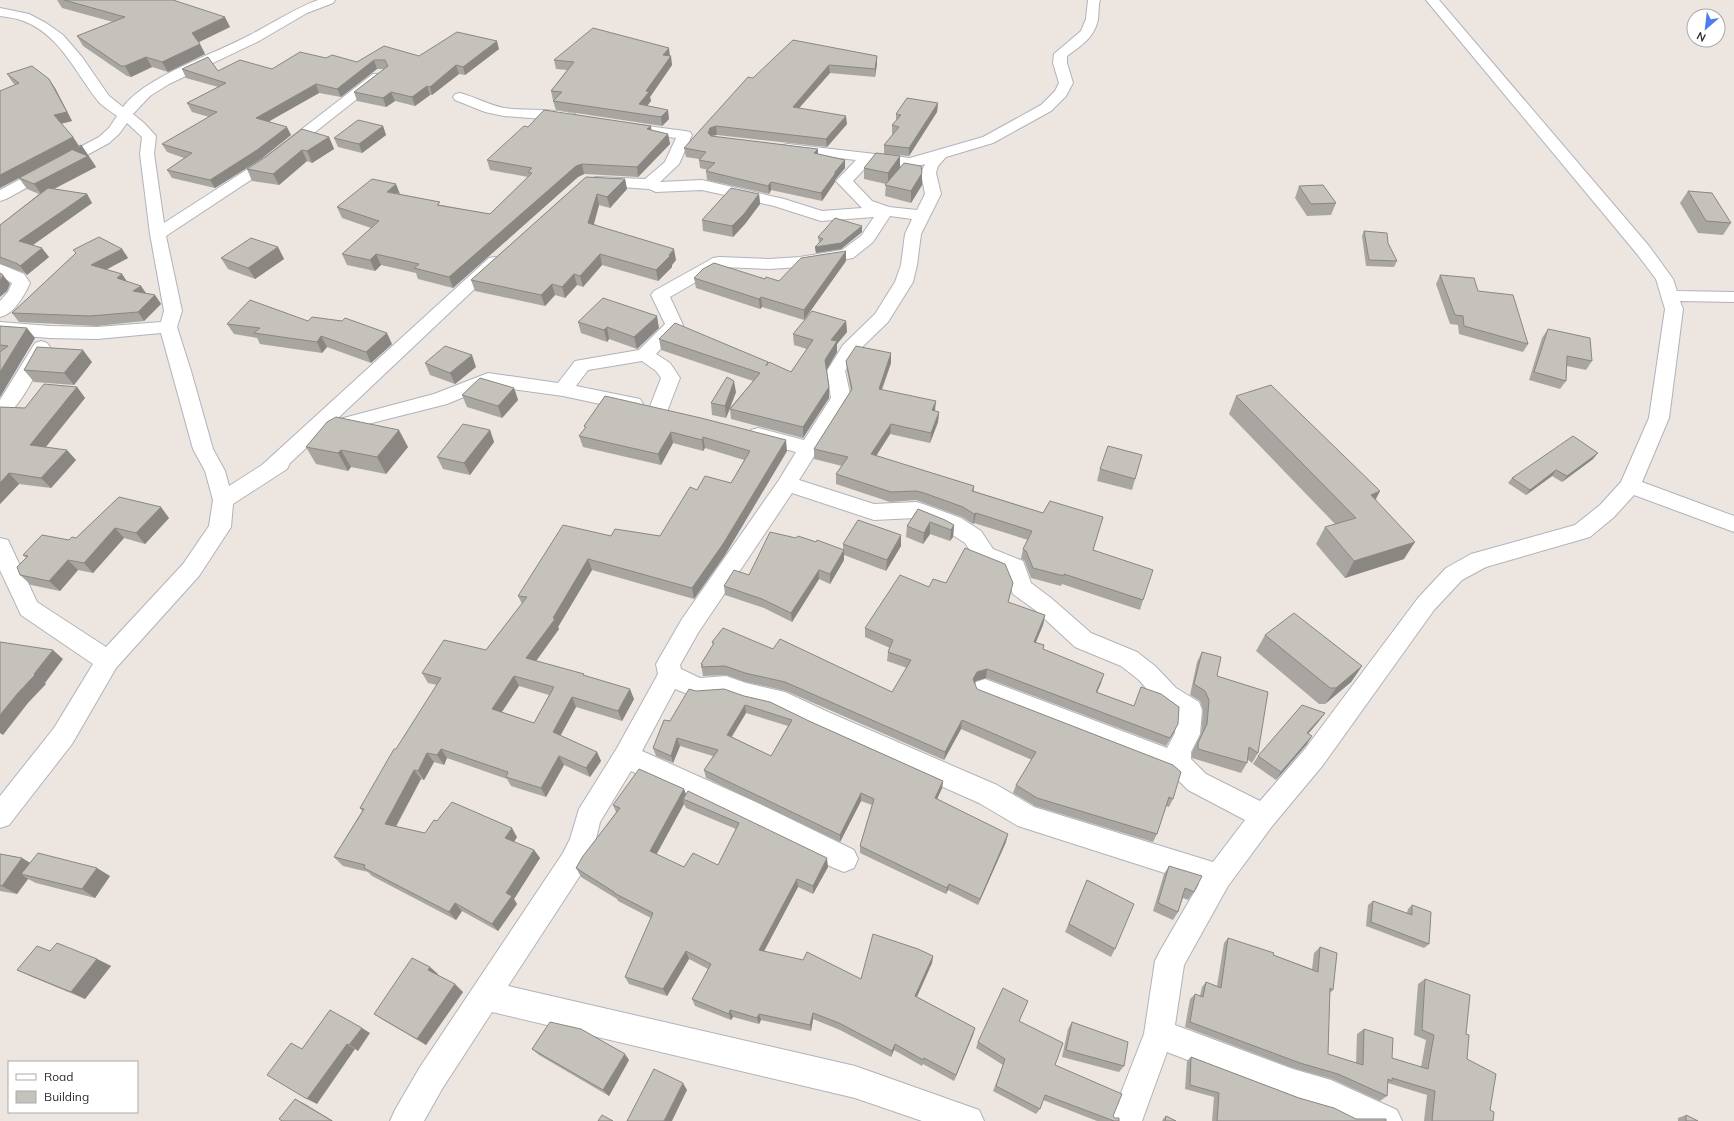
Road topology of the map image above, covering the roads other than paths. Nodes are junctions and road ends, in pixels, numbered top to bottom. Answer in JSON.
{"nodes":[{"id":1,"x":329,"y":0,"type":"edge"},
{"id":2,"x":1094,"y":0,"type":"edge"},
{"id":3,"x":1432,"y":0,"type":"edge"},
{"id":4,"x":5,"y":16,"type":"edge"},
{"id":5,"x":383,"y":73,"type":"edge"},
{"id":6,"x":164,"y":81,"type":"junction"},
{"id":7,"x":118,"y":94,"type":"junction"},
{"id":8,"x":460,"y":97,"type":"dead end"},
{"id":9,"x":125,"y":116,"type":"junction"},
{"id":10,"x":581,"y":119,"type":"edge"},
{"id":11,"x":617,"y":126,"type":"edge"},
{"id":12,"x":772,"y":146,"type":"edge"},
{"id":13,"x":940,"y":156,"type":"junction"},
{"id":14,"x":867,"y":157,"type":"junction"},
{"id":15,"x":579,"y":186,"type":"edge"},
{"id":16,"x":656,"y":187,"type":"dead end"},
{"id":17,"x":0,"y":196,"type":"edge"},
{"id":18,"x":886,"y":212,"type":"junction"},
{"id":19,"x":922,"y":216,"type":"junction"},
{"id":20,"x":158,"y":234,"type":"junction"},
{"id":21,"x":506,"y":252,"type":"edge"},
{"id":22,"x":0,"y":269,"type":"edge"},
{"id":23,"x":1670,"y":296,"type":"junction"},
{"id":24,"x":1734,"y":297,"type":"edge"},
{"id":25,"x":0,"y":312,"type":"edge"},
{"id":26,"x":168,"y":327,"type":"junction"},
{"id":27,"x":0,"y":328,"type":"edge"},
{"id":28,"x":50,"y":332,"type":"junction"},
{"id":29,"x":645,"y":355,"type":"junction"},
{"id":30,"x":563,"y":390,"type":"junction"},
{"id":31,"x":0,"y":412,"type":"edge"},
{"id":32,"x":741,"y":430,"type":"edge"},
{"id":33,"x":809,"y":448,"type":"junction"},
{"id":34,"x":268,"y":472,"type":"junction"},
{"id":35,"x":787,"y":484,"type":"junction"},
{"id":36,"x":1630,"y":486,"type":"junction"},
{"id":37,"x":223,"y":500,"type":"junction"},
{"id":38,"x":1734,"y":524,"type":"edge"},
{"id":39,"x":0,"y":546,"type":"edge"},
{"id":40,"x":108,"y":661,"type":"junction"},
{"id":41,"x":670,"y":675,"type":"junction"},
{"id":42,"x":985,"y":689,"type":"dead end"},
{"id":43,"x":626,"y":756,"type":"junction"},
{"id":44,"x":1179,"y":764,"type":"junction"},
{"id":45,"x":0,"y":816,"type":"edge"},
{"id":46,"x":1264,"y":816,"type":"junction"},
{"id":47,"x":844,"y":859,"type":"dead end"},
{"id":48,"x":1218,"y":877,"type":"junction"},
{"id":49,"x":486,"y":996,"type":"junction"},
{"id":50,"x":1159,"y":1034,"type":"junction"},
{"id":51,"x":406,"y":1121,"type":"edge"},
{"id":52,"x":968,"y":1121,"type":"edge"},
{"id":53,"x":1126,"y":1121,"type":"edge"},
{"id":54,"x":1386,"y":1121,"type":"edge"}],
"edges":[{"from":1,"to":6,"type":"street"},
{"from":2,"to":13,"type":"street"},
{"from":3,"to":23,"type":"street"},
{"from":4,"to":7,"type":"street"},
{"from":5,"to":20,"type":"street"},
{"from":6,"to":7,"type":"street"},
{"from":6,"to":9,"type":"street"},
{"from":7,"to":9,"type":"street"},
{"from":8,"to":10,"type":"street"},
{"from":9,"to":17,"type":"street"},
{"from":9,"to":20,"type":"street"},
{"from":11,"to":15,"type":"street"},
{"from":12,"to":14,"type":"street"},
{"from":13,"to":14,"type":"street"},
{"from":13,"to":19,"type":"street"},
{"from":14,"to":18,"type":"street"},
{"from":16,"to":18,"type":"street"},
{"from":18,"to":19,"type":"street"},
{"from":18,"to":29,"type":"street"},
{"from":19,"to":33,"type":"street"},
{"from":20,"to":26,"type":"street"},
{"from":21,"to":34,"type":"street"},
{"from":22,"to":25,"type":"street"},
{"from":23,"to":24,"type":"street"},
{"from":23,"to":36,"type":"street"},
{"from":26,"to":28,"type":"street"},
{"from":26,"to":37,"type":"street"},
{"from":27,"to":28,"type":"street"},
{"from":28,"to":31,"type":"street"},
{"from":29,"to":30,"type":"street"},
{"from":29,"to":30,"type":"street"},
{"from":30,"to":34,"type":"street"},
{"from":32,"to":33,"type":"street"},
{"from":33,"to":35,"type":"street"},
{"from":34,"to":37,"type":"street"},
{"from":35,"to":41,"type":"street"},
{"from":35,"to":44,"type":"street"},
{"from":36,"to":38,"type":"street"},
{"from":36,"to":46,"type":"street"},
{"from":37,"to":40,"type":"street"},
{"from":39,"to":40,"type":"street"},
{"from":40,"to":45,"type":"street"},
{"from":41,"to":43,"type":"street"},
{"from":41,"to":48,"type":"street"},
{"from":42,"to":44,"type":"street"},
{"from":43,"to":47,"type":"street"},
{"from":43,"to":49,"type":"street"},
{"from":44,"to":46,"type":"street"},
{"from":46,"to":48,"type":"street"},
{"from":48,"to":50,"type":"street"},
{"from":49,"to":51,"type":"street"},
{"from":49,"to":52,"type":"street"},
{"from":50,"to":53,"type":"street"},
{"from":50,"to":54,"type":"street"}]}
